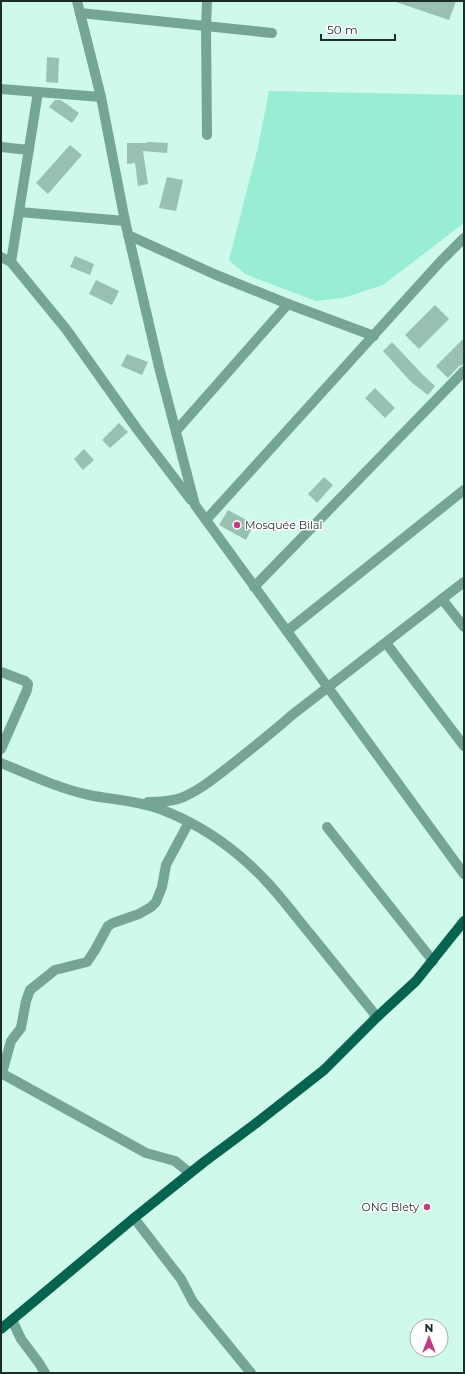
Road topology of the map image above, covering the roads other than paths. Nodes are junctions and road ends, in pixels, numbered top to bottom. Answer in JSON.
{"nodes":[{"id":1,"x":78,"y":1,"type":"edge"},
{"id":2,"x":207,"y":1,"type":"edge"},
{"id":3,"x":80,"y":13,"type":"junction"},
{"id":4,"x":206,"y":26,"type":"junction"},
{"id":5,"x":272,"y":33,"type":"dead end"},
{"id":6,"x":1,"y":89,"type":"edge"},
{"id":7,"x":38,"y":92,"type":"junction"},
{"id":8,"x":101,"y":97,"type":"junction"},
{"id":9,"x":206,"y":135,"type":"dead end"},
{"id":10,"x":1,"y":148,"type":"edge"},
{"id":11,"x":29,"y":150,"type":"junction"},
{"id":12,"x":19,"y":212,"type":"junction"},
{"id":13,"x":125,"y":221,"type":"junction"},
{"id":14,"x":128,"y":235,"type":"junction"},
{"id":15,"x":464,"y":238,"type":"edge"},
{"id":16,"x":1,"y":257,"type":"edge"},
{"id":17,"x":11,"y":262,"type":"junction"},
{"id":18,"x":288,"y":304,"type":"junction"},
{"id":19,"x":374,"y":336,"type":"junction"},
{"id":20,"x":464,"y":371,"type":"edge"},
{"id":21,"x":176,"y":431,"type":"junction"},
{"id":22,"x":464,"y":490,"type":"edge"},
{"id":23,"x":195,"y":505,"type":"junction"},
{"id":24,"x":206,"y":520,"type":"junction"},
{"id":25,"x":464,"y":582,"type":"edge"},
{"id":26,"x":254,"y":587,"type":"junction"},
{"id":27,"x":442,"y":599,"type":"junction"},
{"id":28,"x":464,"y":627,"type":"edge"},
{"id":29,"x":287,"y":631,"type":"junction"},
{"id":30,"x":386,"y":642,"type":"junction"},
{"id":31,"x":1,"y":672,"type":"edge"},
{"id":32,"x":328,"y":688,"type":"junction"},
{"id":33,"x":464,"y":746,"type":"edge"},
{"id":34,"x":1,"y":749,"type":"edge"},
{"id":35,"x":1,"y":763,"type":"edge"},
{"id":36,"x":139,"y":802,"type":"junction"},
{"id":37,"x":189,"y":822,"type":"junction"},
{"id":38,"x":327,"y":827,"type":"dead end"},
{"id":39,"x":464,"y":874,"type":"edge"},
{"id":40,"x":464,"y":921,"type":"edge"},
{"id":41,"x":433,"y":961,"type":"junction"},
{"id":42,"x":377,"y":1017,"type":"junction"},
{"id":43,"x":1,"y":1073,"type":"edge"},
{"id":44,"x":190,"y":1172,"type":"junction"},
{"id":45,"x":134,"y":1218,"type":"junction"},
{"id":46,"x":12,"y":1320,"type":"junction"},
{"id":47,"x":1,"y":1330,"type":"edge"},
{"id":48,"x":45,"y":1373,"type":"edge"},
{"id":49,"x":251,"y":1373,"type":"edge"}],
"edges":[{"from":1,"to":3,"type":"street"},
{"from":2,"to":4,"type":"street"},
{"from":3,"to":4,"type":"street"},
{"from":3,"to":8,"type":"street"},
{"from":4,"to":5,"type":"street"},
{"from":4,"to":9,"type":"street"},
{"from":6,"to":7,"type":"street"},
{"from":7,"to":8,"type":"street"},
{"from":7,"to":11,"type":"street"},
{"from":8,"to":13,"type":"street"},
{"from":10,"to":11,"type":"street"},
{"from":11,"to":12,"type":"street"},
{"from":12,"to":13,"type":"street"},
{"from":12,"to":17,"type":"street"},
{"from":13,"to":14,"type":"street"},
{"from":14,"to":18,"type":"street"},
{"from":14,"to":21,"type":"street"},
{"from":15,"to":19,"type":"street"},
{"from":16,"to":17,"type":"street"},
{"from":17,"to":23,"type":"street"},
{"from":18,"to":19,"type":"street"},
{"from":18,"to":21,"type":"street"},
{"from":19,"to":24,"type":"street"},
{"from":20,"to":26,"type":"street"},
{"from":21,"to":23,"type":"street"},
{"from":22,"to":29,"type":"street"},
{"from":23,"to":24,"type":"street"},
{"from":24,"to":26,"type":"street"},
{"from":25,"to":27,"type":"street"},
{"from":26,"to":29,"type":"street"},
{"from":27,"to":28,"type":"street"},
{"from":27,"to":30,"type":"street"},
{"from":29,"to":32,"type":"street"},
{"from":30,"to":32,"type":"street"},
{"from":30,"to":33,"type":"street"},
{"from":31,"to":34,"type":"street"},
{"from":32,"to":36,"type":"street"},
{"from":32,"to":39,"type":"street"},
{"from":35,"to":36,"type":"street"},
{"from":36,"to":37,"type":"street"},
{"from":37,"to":42,"type":"street"},
{"from":37,"to":43,"type":"street"},
{"from":38,"to":41,"type":"street"},
{"from":40,"to":41,"type":"main road"},
{"from":41,"to":42,"type":"main road"},
{"from":42,"to":44,"type":"main road"},
{"from":43,"to":44,"type":"street"},
{"from":44,"to":45,"type":"main road"},
{"from":45,"to":46,"type":"main road"},
{"from":45,"to":49,"type":"street"},
{"from":46,"to":47,"type":"main road"},
{"from":46,"to":48,"type":"street"}]}
